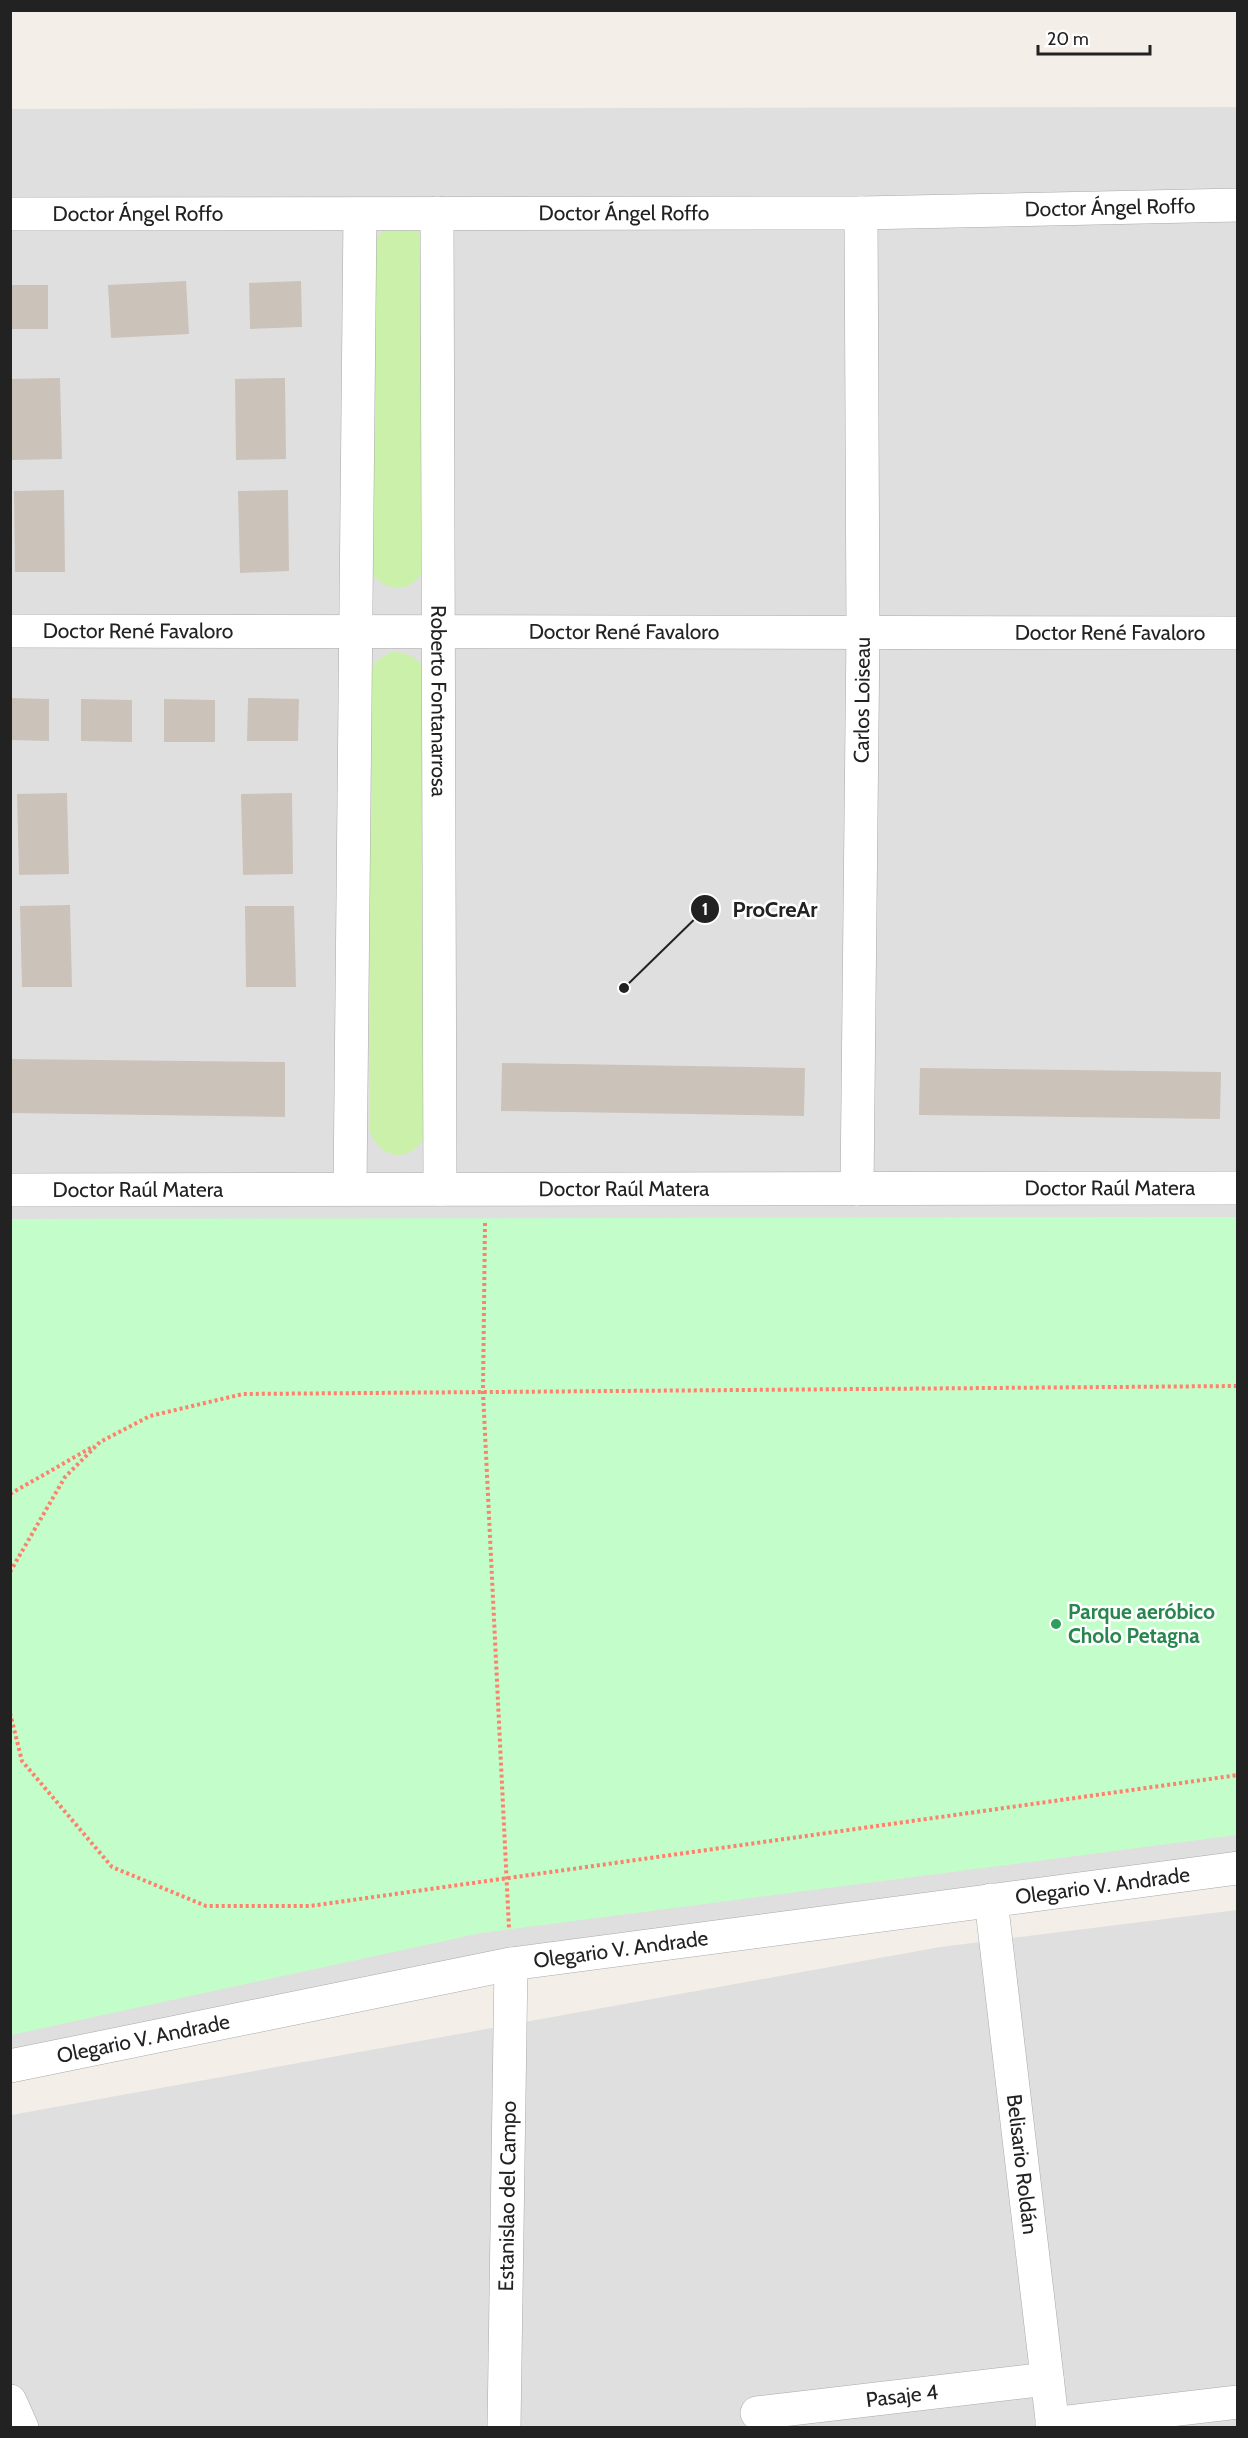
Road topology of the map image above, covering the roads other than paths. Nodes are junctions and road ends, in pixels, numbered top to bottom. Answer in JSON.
{"nodes":[{"id":1,"x":1238,"y":205,"type":"edge"},
{"id":2,"x":10,"y":213,"type":"edge"},
{"id":3,"x":437,"y":213,"type":"junction"},
{"id":4,"x":861,"y":213,"type":"junction"},
{"id":5,"x":360,"y":214,"type":"junction"},
{"id":6,"x":10,"y":631,"type":"edge"},
{"id":7,"x":357,"y":631,"type":"junction"},
{"id":8,"x":438,"y":631,"type":"junction"},
{"id":9,"x":863,"y":632,"type":"junction"},
{"id":10,"x":1238,"y":633,"type":"edge"},
{"id":11,"x":857,"y":1188,"type":"junction"},
{"id":12,"x":1238,"y":1188,"type":"edge"},
{"id":13,"x":350,"y":1189,"type":"junction"},
{"id":14,"x":440,"y":1189,"type":"junction"},
{"id":15,"x":10,"y":1190,"type":"edge"},
{"id":16,"x":1238,"y":1868,"type":"edge"},
{"id":17,"x":991,"y":1900,"type":"junction"},
{"id":18,"x":511,"y":1964,"type":"junction"},
{"id":19,"x":10,"y":2066,"type":"edge"},
{"id":20,"x":1047,"y":2379,"type":"junction"},
{"id":21,"x":10,"y":2401,"type":"edge"},
{"id":22,"x":1238,"y":2402,"type":"edge"},
{"id":23,"x":757,"y":2413,"type":"dead end"},
{"id":24,"x":1052,"y":2426,"type":"edge"},
{"id":25,"x":22,"y":2427,"type":"edge"},
{"id":26,"x":504,"y":2427,"type":"edge"}],
"edges":[{"from":1,"to":4,"type":"street","name":"Doctor Ángel Roffo"},
{"from":2,"to":5,"type":"street","name":"Doctor Ángel Roffo"},
{"from":3,"to":4,"type":"street","name":"Doctor Ángel Roffo"},
{"from":3,"to":5,"type":"street","name":"Doctor Ángel Roffo"},
{"from":3,"to":8,"type":"street","name":"Roberto Fontanarrosa"},
{"from":4,"to":9,"type":"street","name":"Carlos Loiseau"},
{"from":5,"to":7,"type":"street"},
{"from":6,"to":7,"type":"street","name":"Doctor René Favaloro"},
{"from":7,"to":8,"type":"street","name":"Doctor René Favaloro"},
{"from":7,"to":13,"type":"street"},
{"from":8,"to":9,"type":"street","name":"Doctor René Favaloro"},
{"from":8,"to":14,"type":"street","name":"Roberto Fontanarrosa"},
{"from":9,"to":10,"type":"street","name":"Doctor René Favaloro"},
{"from":9,"to":11,"type":"street","name":"Carlos Loiseau"},
{"from":11,"to":12,"type":"street","name":"Doctor Raúl Matera"},
{"from":11,"to":14,"type":"street","name":"Doctor Raúl Matera"},
{"from":13,"to":14,"type":"street","name":"Doctor Raúl Matera"},
{"from":13,"to":15,"type":"street","name":"Doctor Raúl Matera"},
{"from":16,"to":17,"type":"street","name":"Olegario V. Andrade"},
{"from":17,"to":18,"type":"street","name":"Olegario V. Andrade"},
{"from":17,"to":20,"type":"street","name":"Belisario Roldán"},
{"from":18,"to":19,"type":"street","name":"Olegario V. Andrade"},
{"from":18,"to":26,"type":"street","name":"Estanislao del Campo"},
{"from":20,"to":23,"type":"street","name":"Pasaje 4"},
{"from":20,"to":24,"type":"street","name":"Belisario Roldán"},
{"from":21,"to":25,"type":"street"},
{"from":22,"to":24,"type":"street"}]}
